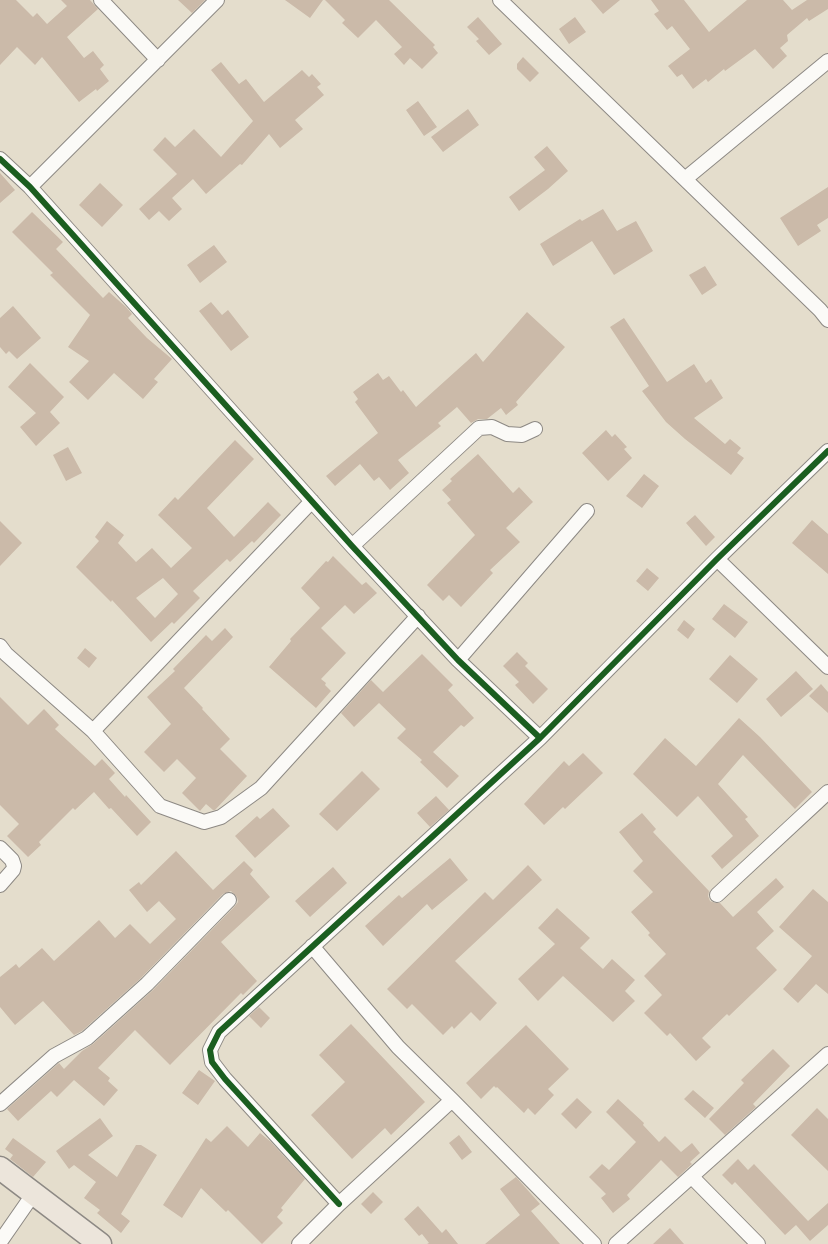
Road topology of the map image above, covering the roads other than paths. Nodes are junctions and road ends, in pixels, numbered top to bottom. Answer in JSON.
{"nodes":[{"id":1,"x":101,"y":0,"type":"edge"},
{"id":2,"x":217,"y":0,"type":"edge"},
{"id":3,"x":500,"y":0,"type":"edge"},
{"id":4,"x":158,"y":60,"type":"junction"},
{"id":5,"x":828,"y":61,"type":"edge"},
{"id":6,"x":0,"y":160,"type":"edge"},
{"id":7,"x":685,"y":179,"type":"junction"},
{"id":8,"x":30,"y":187,"type":"junction"},
{"id":9,"x":825,"y":311,"type":"edge"},
{"id":10,"x":535,"y":429,"type":"dead end"},
{"id":11,"x":828,"y":451,"type":"edge"},
{"id":12,"x":312,"y":501,"type":"junction"},
{"id":13,"x":587,"y":511,"type":"dead end"},
{"id":14,"x":352,"y":546,"type":"junction"},
{"id":15,"x":716,"y":559,"type":"junction"},
{"id":16,"x":418,"y":616,"type":"junction"},
{"id":17,"x":2,"y":654,"type":"edge"},
{"id":18,"x":826,"y":659,"type":"edge"},
{"id":19,"x":458,"y":660,"type":"junction"},
{"id":20,"x":92,"y":731,"type":"junction"},
{"id":21,"x":540,"y":738,"type":"junction"},
{"id":22,"x":828,"y":792,"type":"edge"},
{"id":23,"x":0,"y":848,"type":"edge"},
{"id":24,"x":0,"y":885,"type":"edge"},
{"id":25,"x":717,"y":895,"type":"dead end"},
{"id":26,"x":229,"y":900,"type":"dead end"},
{"id":27,"x":312,"y":946,"type":"junction"},
{"id":28,"x":828,"y":1054,"type":"edge"},
{"id":29,"x":452,"y":1100,"type":"junction"},
{"id":30,"x":0,"y":1104,"type":"edge"},
{"id":31,"x":0,"y":1168,"type":"edge"},
{"id":32,"x":692,"y":1177,"type":"junction"},
{"id":33,"x":34,"y":1193,"type":"junction"},
{"id":34,"x":339,"y":1204,"type":"junction"},
{"id":35,"x":0,"y":1242,"type":"edge"},
{"id":36,"x":100,"y":1244,"type":"edge"},
{"id":37,"x":299,"y":1244,"type":"edge"},
{"id":38,"x":594,"y":1244,"type":"edge"},
{"id":39,"x":616,"y":1244,"type":"edge"},
{"id":40,"x":758,"y":1244,"type":"edge"}],
"edges":[{"from":1,"to":4,"type":"street"},
{"from":2,"to":4,"type":"street"},
{"from":3,"to":7,"type":"street"},
{"from":4,"to":8,"type":"street"},
{"from":5,"to":7,"type":"street"},
{"from":6,"to":8,"type":"street"},
{"from":7,"to":9,"type":"street"},
{"from":8,"to":12,"type":"street"},
{"from":10,"to":14,"type":"street"},
{"from":11,"to":15,"type":"street"},
{"from":12,"to":14,"type":"street"},
{"from":12,"to":20,"type":"street"},
{"from":13,"to":19,"type":"street"},
{"from":14,"to":16,"type":"street"},
{"from":15,"to":18,"type":"street"},
{"from":15,"to":21,"type":"street"},
{"from":16,"to":19,"type":"street"},
{"from":16,"to":20,"type":"street"},
{"from":17,"to":20,"type":"street"},
{"from":19,"to":21,"type":"street"},
{"from":21,"to":27,"type":"street"},
{"from":22,"to":25,"type":"street"},
{"from":23,"to":24,"type":"street"},
{"from":26,"to":30,"type":"street"},
{"from":27,"to":29,"type":"street"},
{"from":27,"to":34,"type":"street"},
{"from":28,"to":32,"type":"street"},
{"from":29,"to":34,"type":"street"},
{"from":29,"to":38,"type":"street"},
{"from":31,"to":33,"type":"main road"},
{"from":32,"to":39,"type":"street"},
{"from":32,"to":40,"type":"street"},
{"from":33,"to":35,"type":"street"},
{"from":33,"to":36,"type":"main road"},
{"from":34,"to":37,"type":"street"}]}
